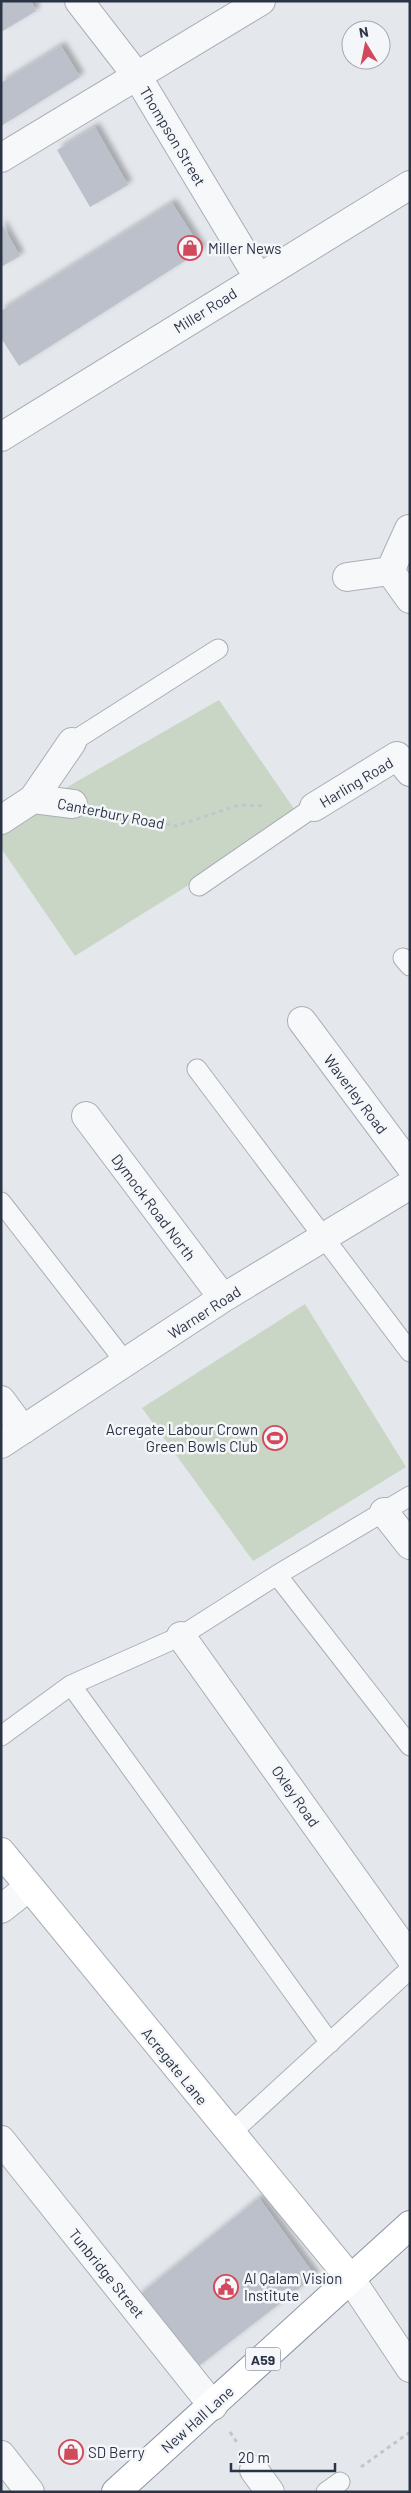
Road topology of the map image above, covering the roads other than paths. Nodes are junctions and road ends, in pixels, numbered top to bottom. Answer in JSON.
{"nodes":[{"id":1,"x":79,"y":1,"type":"edge"},
{"id":2,"x":261,"y":1,"type":"edge"},
{"id":3,"x":137,"y":76,"type":"junction"},
{"id":4,"x":1,"y":158,"type":"edge"},
{"id":5,"x":410,"y":185,"type":"edge"},
{"id":6,"x":258,"y":277,"type":"junction"},
{"id":7,"x":1,"y":437,"type":"edge"},
{"id":8,"x":409,"y":529,"type":"edge"},
{"id":9,"x":390,"y":571,"type":"junction"},
{"id":10,"x":347,"y":576,"type":"dead end"},
{"id":11,"x":410,"y":600,"type":"edge"},
{"id":12,"x":218,"y":649,"type":"dead end"},
{"id":13,"x":72,"y":742,"type":"joint"},
{"id":14,"x":406,"y":757,"type":"edge"},
{"id":15,"x":33,"y":799,"type":"junction"},
{"id":16,"x":73,"y":804,"type":"road end"},
{"id":17,"x":314,"y":807,"type":"joint"},
{"id":18,"x":1,"y":820,"type":"edge"},
{"id":19,"x":199,"y":886,"type":"dead end"},
{"id":20,"x":302,"y":1022,"type":"dead end"},
{"id":21,"x":196,"y":1069,"type":"dead end"},
{"id":22,"x":86,"y":1116,"type":"dead end"},
{"id":23,"x":410,"y":1166,"type":"edge"},
{"id":24,"x":410,"y":1185,"type":"edge"},
{"id":25,"x":1,"y":1202,"type":"edge"},
{"id":26,"x":324,"y":1237,"type":"junction"},
{"id":27,"x":222,"y":1298,"type":"junction"},
{"id":28,"x":410,"y":1352,"type":"edge"},
{"id":29,"x":126,"y":1363,"type":"junction"},
{"id":30,"x":1,"y":1400,"type":"edge"},
{"id":31,"x":12,"y":1437,"type":"edge"},
{"id":32,"x":410,"y":1496,"type":"edge"},
{"id":33,"x":384,"y":1512,"type":"junction"},
{"id":34,"x":410,"y":1545,"type":"edge"},
{"id":35,"x":277,"y":1574,"type":"junction"},
{"id":36,"x":182,"y":1636,"type":"junction"},
{"id":37,"x":71,"y":1685,"type":"junction"},
{"id":38,"x":1,"y":1736,"type":"edge"},
{"id":39,"x":410,"y":1746,"type":"edge"},
{"id":40,"x":1,"y":1852,"type":"edge"},
{"id":41,"x":29,"y":1888,"type":"junction"},
{"id":42,"x":1,"y":1909,"type":"edge"},
{"id":43,"x":410,"y":1957,"type":"edge"},
{"id":44,"x":410,"y":1970,"type":"edge"},
{"id":45,"x":330,"y":2042,"type":"junction"},
{"id":46,"x":231,"y":2133,"type":"junction"},
{"id":47,"x":1,"y":2140,"type":"edge"},
{"id":48,"x":410,"y":2225,"type":"edge"},
{"id":49,"x":350,"y":2278,"type":"junction"},
{"id":50,"x":410,"y":2368,"type":"edge"},
{"id":51,"x":213,"y":2406,"type":"junction"},
{"id":52,"x":1,"y":2455,"type":"edge"},
{"id":53,"x":254,"y":2470,"type":"road end"},
{"id":54,"x":30,"y":2492,"type":"edge"},
{"id":55,"x":116,"y":2492,"type":"edge"},
{"id":56,"x":270,"y":2492,"type":"edge"}],
"edges":[{"from":1,"to":3,"type":"street","name":"Thompson Street"},
{"from":2,"to":3,"type":"street"},
{"from":3,"to":4,"type":"street"},
{"from":3,"to":6,"type":"street","name":"Thompson Street"},
{"from":5,"to":6,"type":"street","name":"Miller Road"},
{"from":6,"to":7,"type":"street","name":"Miller Road"},
{"from":8,"to":9,"type":"street"},
{"from":9,"to":10,"type":"street"},
{"from":9,"to":11,"type":"street"},
{"from":12,"to":13,"type":"lane"},
{"from":13,"to":15,"type":"street"},
{"from":14,"to":17,"type":"street","name":"Harling Road"},
{"from":15,"to":16,"type":"street","name":"Canterbury Road"},
{"from":15,"to":18,"type":"street"},
{"from":17,"to":19,"type":"lane"},
{"from":20,"to":23,"type":"street","name":"Waverley Road"},
{"from":21,"to":26,"type":"lane"},
{"from":22,"to":27,"type":"street","name":"Dymock Road North"},
{"from":24,"to":26,"type":"street","name":"Warner Road"},
{"from":25,"to":29,"type":"lane"},
{"from":26,"to":27,"type":"street","name":"Warner Road"},
{"from":26,"to":28,"type":"lane"},
{"from":27,"to":29,"type":"street","name":"Warner Road"},
{"from":29,"to":31,"type":"street","name":"Warner Road"},
{"from":30,"to":31,"type":"street"},
{"from":32,"to":33,"type":"lane"},
{"from":33,"to":34,"type":"street"},
{"from":33,"to":35,"type":"lane"},
{"from":35,"to":36,"type":"lane"},
{"from":35,"to":39,"type":"lane"},
{"from":36,"to":37,"type":"lane"},
{"from":36,"to":43,"type":"street","name":"Oxley Road"},
{"from":37,"to":38,"type":"lane"},
{"from":37,"to":45,"type":"lane"},
{"from":40,"to":41,"type":"main road","name":"Acregate Lane"},
{"from":41,"to":42,"type":"street"},
{"from":41,"to":46,"type":"main road","name":"Acregate Lane"},
{"from":44,"to":45,"type":"lane"},
{"from":45,"to":46,"type":"lane"},
{"from":46,"to":49,"type":"main road","name":"Acregate Lane"},
{"from":47,"to":51,"type":"street","name":"Tunbridge Street"},
{"from":48,"to":49,"type":"main road","name":"New Hall Lane","number":"A59"},
{"from":49,"to":50,"type":"street"},
{"from":49,"to":51,"type":"main road","name":"New Hall Lane","number":"A59"},
{"from":51,"to":55,"type":"main road","name":"New Hall Lane","number":"A59"},
{"from":52,"to":54,"type":"street"},
{"from":53,"to":56,"type":"street"}]}
